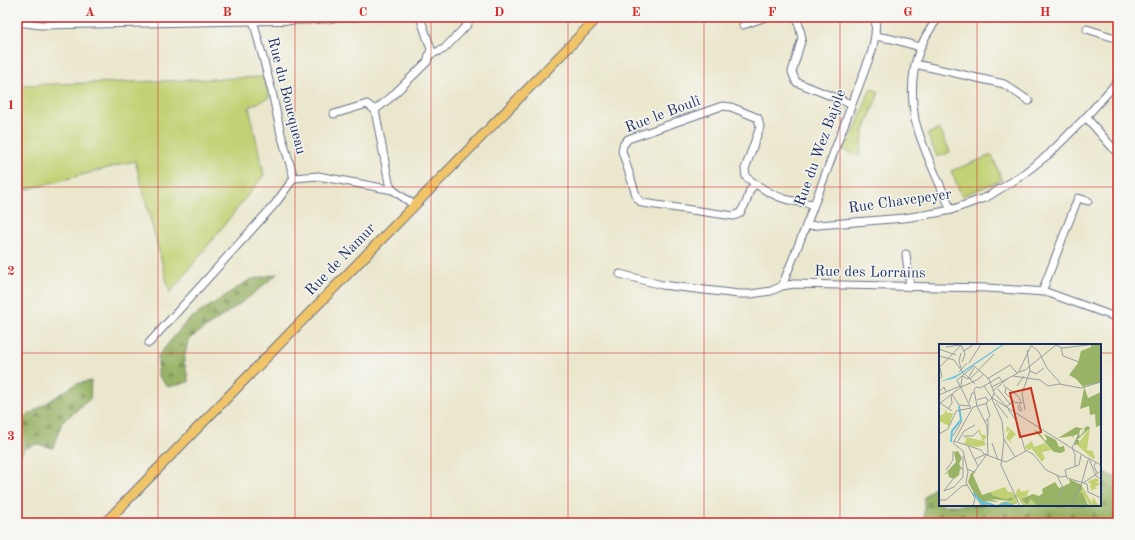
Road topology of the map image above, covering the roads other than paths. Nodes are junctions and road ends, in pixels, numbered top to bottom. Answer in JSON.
{"nodes":[{"id":1,"x":343,"y":17,"type":"edge"},
{"id":2,"x":360,"y":17,"type":"edge"},
{"id":3,"x":420,"y":17,"type":"edge"},
{"id":4,"x":598,"y":17,"type":"edge"},
{"id":5,"x":766,"y":17,"type":"edge"},
{"id":6,"x":797,"y":17,"type":"edge"},
{"id":7,"x":876,"y":17,"type":"edge"},
{"id":8,"x":939,"y":17,"type":"edge"},
{"id":9,"x":253,"y":20,"type":"junction"},
{"id":10,"x":17,"y":22,"type":"edge"},
{"id":11,"x":468,"y":24,"type":"dead end"},
{"id":12,"x":743,"y":25,"type":"dead end"},
{"id":13,"x":1088,"y":29,"type":"dead end"},
{"id":14,"x":875,"y":36,"type":"junction"},
{"id":15,"x":1118,"y":39,"type":"edge"},
{"id":16,"x":920,"y":47,"type":"junction"},
{"id":17,"x":429,"y":55,"type":"junction"},
{"id":18,"x":914,"y":64,"type":"junction"},
{"id":19,"x":1118,"y":81,"type":"edge"},
{"id":20,"x":1029,"y":101,"type":"dead end"},
{"id":21,"x":851,"y":104,"type":"junction"},
{"id":22,"x":375,"y":110,"type":"junction"},
{"id":23,"x":334,"y":114,"type":"dead end"},
{"id":24,"x":1086,"y":117,"type":"junction"},
{"id":25,"x":1118,"y":154,"type":"edge"},
{"id":26,"x":294,"y":178,"type":"junction"},
{"id":27,"x":755,"y":184,"type":"junction"},
{"id":28,"x":393,"y":190,"type":"junction"},
{"id":29,"x":1088,"y":201,"type":"dead end"},
{"id":30,"x":814,"y":204,"type":"junction"},
{"id":31,"x":414,"y":205,"type":"junction"},
{"id":32,"x":951,"y":210,"type":"junction"},
{"id":33,"x":806,"y":226,"type":"junction"},
{"id":34,"x":906,"y":254,"type":"dead end"},
{"id":35,"x":620,"y":274,"type":"dead end"},
{"id":36,"x":782,"y":286,"type":"junction"},
{"id":37,"x":910,"y":286,"type":"junction"},
{"id":38,"x":1042,"y":292,"type":"junction"},
{"id":39,"x":1118,"y":318,"type":"edge"},
{"id":40,"x":149,"y":343,"type":"dead end"},
{"id":41,"x":105,"y":523,"type":"edge"}],
"edges":[{"from":1,"to":2,"type":"street"},
{"from":1,"to":9,"type":"street"},
{"from":3,"to":17,"type":"street"},
{"from":4,"to":31,"type":"main road","name":"Rue de Namur"},
{"from":5,"to":12,"type":"street"},
{"from":6,"to":21,"type":"street"},
{"from":7,"to":14,"type":"street","name":"Rue du Wez Bajole"},
{"from":8,"to":16,"type":"street"},
{"from":9,"to":10,"type":"street"},
{"from":9,"to":26,"type":"street","name":"Rue du Boucqueau"},
{"from":11,"to":17,"type":"street"},
{"from":13,"to":15,"type":"street"},
{"from":14,"to":16,"type":"street"},
{"from":14,"to":21,"type":"street","name":"Rue du Wez Bajole"},
{"from":16,"to":18,"type":"street"},
{"from":17,"to":22,"type":"street"},
{"from":18,"to":20,"type":"street"},
{"from":18,"to":32,"type":"street"},
{"from":19,"to":24,"type":"street","name":"Rue Chavepeyer"},
{"from":21,"to":30,"type":"street","name":"Rue du Wez Bajole"},
{"from":22,"to":23,"type":"street"},
{"from":22,"to":28,"type":"street"},
{"from":24,"to":25,"type":"street"},
{"from":24,"to":32,"type":"street","name":"Rue Chavepeyer"},
{"from":26,"to":28,"type":"street"},
{"from":26,"to":40,"type":"street"},
{"from":27,"to":27,"type":"street","name":"Rue le Boulî"},
{"from":27,"to":30,"type":"street","name":"Rue le Boulî"},
{"from":28,"to":31,"type":"street"},
{"from":29,"to":38,"type":"street"},
{"from":30,"to":33,"type":"street","name":"Rue du Wez Bajole"},
{"from":31,"to":41,"type":"main road","name":"Rue de Namur"},
{"from":32,"to":33,"type":"street","name":"Rue Chavepeyer"},
{"from":33,"to":36,"type":"street","name":"Rue du Wez Bajole"},
{"from":34,"to":37,"type":"street"},
{"from":35,"to":36,"type":"street","name":"Rue des Lorrains"},
{"from":36,"to":37,"type":"street","name":"Rue des Lorrains"},
{"from":37,"to":38,"type":"street","name":"Rue des Lorrains"},
{"from":38,"to":39,"type":"street","name":"Rue des Lorrains"}]}
